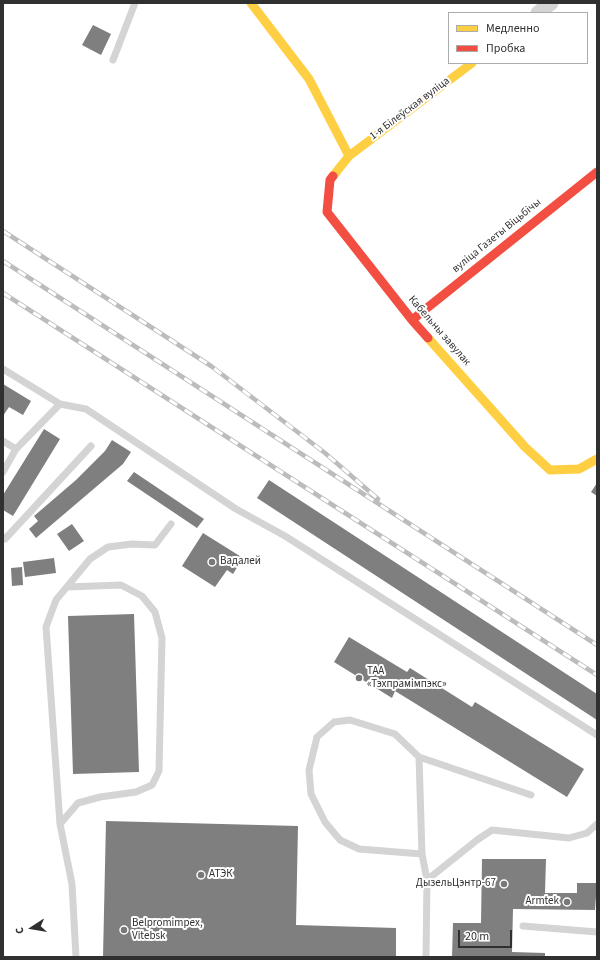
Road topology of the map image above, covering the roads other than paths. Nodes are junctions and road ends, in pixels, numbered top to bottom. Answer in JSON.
{"nodes":[{"id":1,"x":135,"y":3,"type":"edge"},
{"id":2,"x":251,"y":3,"type":"edge"},
{"id":3,"x":551,"y":3,"type":"edge"},
{"id":4,"x":539,"y":12,"type":"edge"},
{"id":5,"x":113,"y":60,"type":"dead end"},
{"id":6,"x":471,"y":64,"type":"edge"},
{"id":7,"x":349,"y":156,"type":"junction"},
{"id":8,"x":597,"y":172,"type":"edge"},
{"id":9,"x":412,"y":320,"type":"junction"},
{"id":10,"x":3,"y":370,"type":"edge"},
{"id":11,"x":60,"y":404,"type":"junction"},
{"id":12,"x":3,"y":441,"type":"edge"},
{"id":13,"x":91,"y":446,"type":"dead end"},
{"id":14,"x":16,"y":449,"type":"junction"},
{"id":15,"x":597,"y":459,"type":"edge"},
{"id":16,"x":3,"y":472,"type":"edge"},
{"id":17,"x":171,"y":524,"type":"dead end"},
{"id":18,"x":3,"y":537,"type":"edge"},
{"id":19,"x":67,"y":588,"type":"junction"},
{"id":20,"x":597,"y":735,"type":"edge"},
{"id":21,"x":419,"y":756,"type":"junction"},
{"id":22,"x":531,"y":794,"type":"dead end"},
{"id":23,"x":60,"y":824,"type":"junction"},
{"id":24,"x":597,"y":824,"type":"edge"},
{"id":25,"x":422,"y":854,"type":"junction"},
{"id":26,"x":427,"y":880,"type":"junction"},
{"id":27,"x":523,"y":926,"type":"dead end"},
{"id":28,"x":597,"y":932,"type":"edge"},
{"id":29,"x":76,"y":957,"type":"edge"},
{"id":30,"x":426,"y":957,"type":"edge"}],
"edges":[{"from":1,"to":5,"type":"lane"},
{"from":2,"to":7,"type":"street"},
{"from":3,"to":4,"type":"street"},
{"from":6,"to":7,"type":"street","name":"1-я Білеўская вуліца"},
{"from":7,"to":9,"type":"street","name":"Кабельны завулак"},
{"from":8,"to":9,"type":"street","name":"вуліца Газеты Віцьбічы"},
{"from":9,"to":15,"type":"street","name":"Кабельны завулак"},
{"from":10,"to":11,"type":"lane"},
{"from":11,"to":14,"type":"lane"},
{"from":11,"to":20,"type":"lane"},
{"from":12,"to":14,"type":"lane"},
{"from":13,"to":18,"type":"lane"},
{"from":14,"to":16,"type":"lane"},
{"from":17,"to":19,"type":"lane"},
{"from":19,"to":23,"type":"lane"},
{"from":19,"to":23,"type":"lane"},
{"from":21,"to":22,"type":"lane"},
{"from":21,"to":25,"type":"lane"},
{"from":21,"to":25,"type":"lane"},
{"from":23,"to":29,"type":"lane"},
{"from":24,"to":26,"type":"lane"},
{"from":25,"to":26,"type":"lane"},
{"from":26,"to":30,"type":"lane"},
{"from":27,"to":28,"type":"lane"}]}
